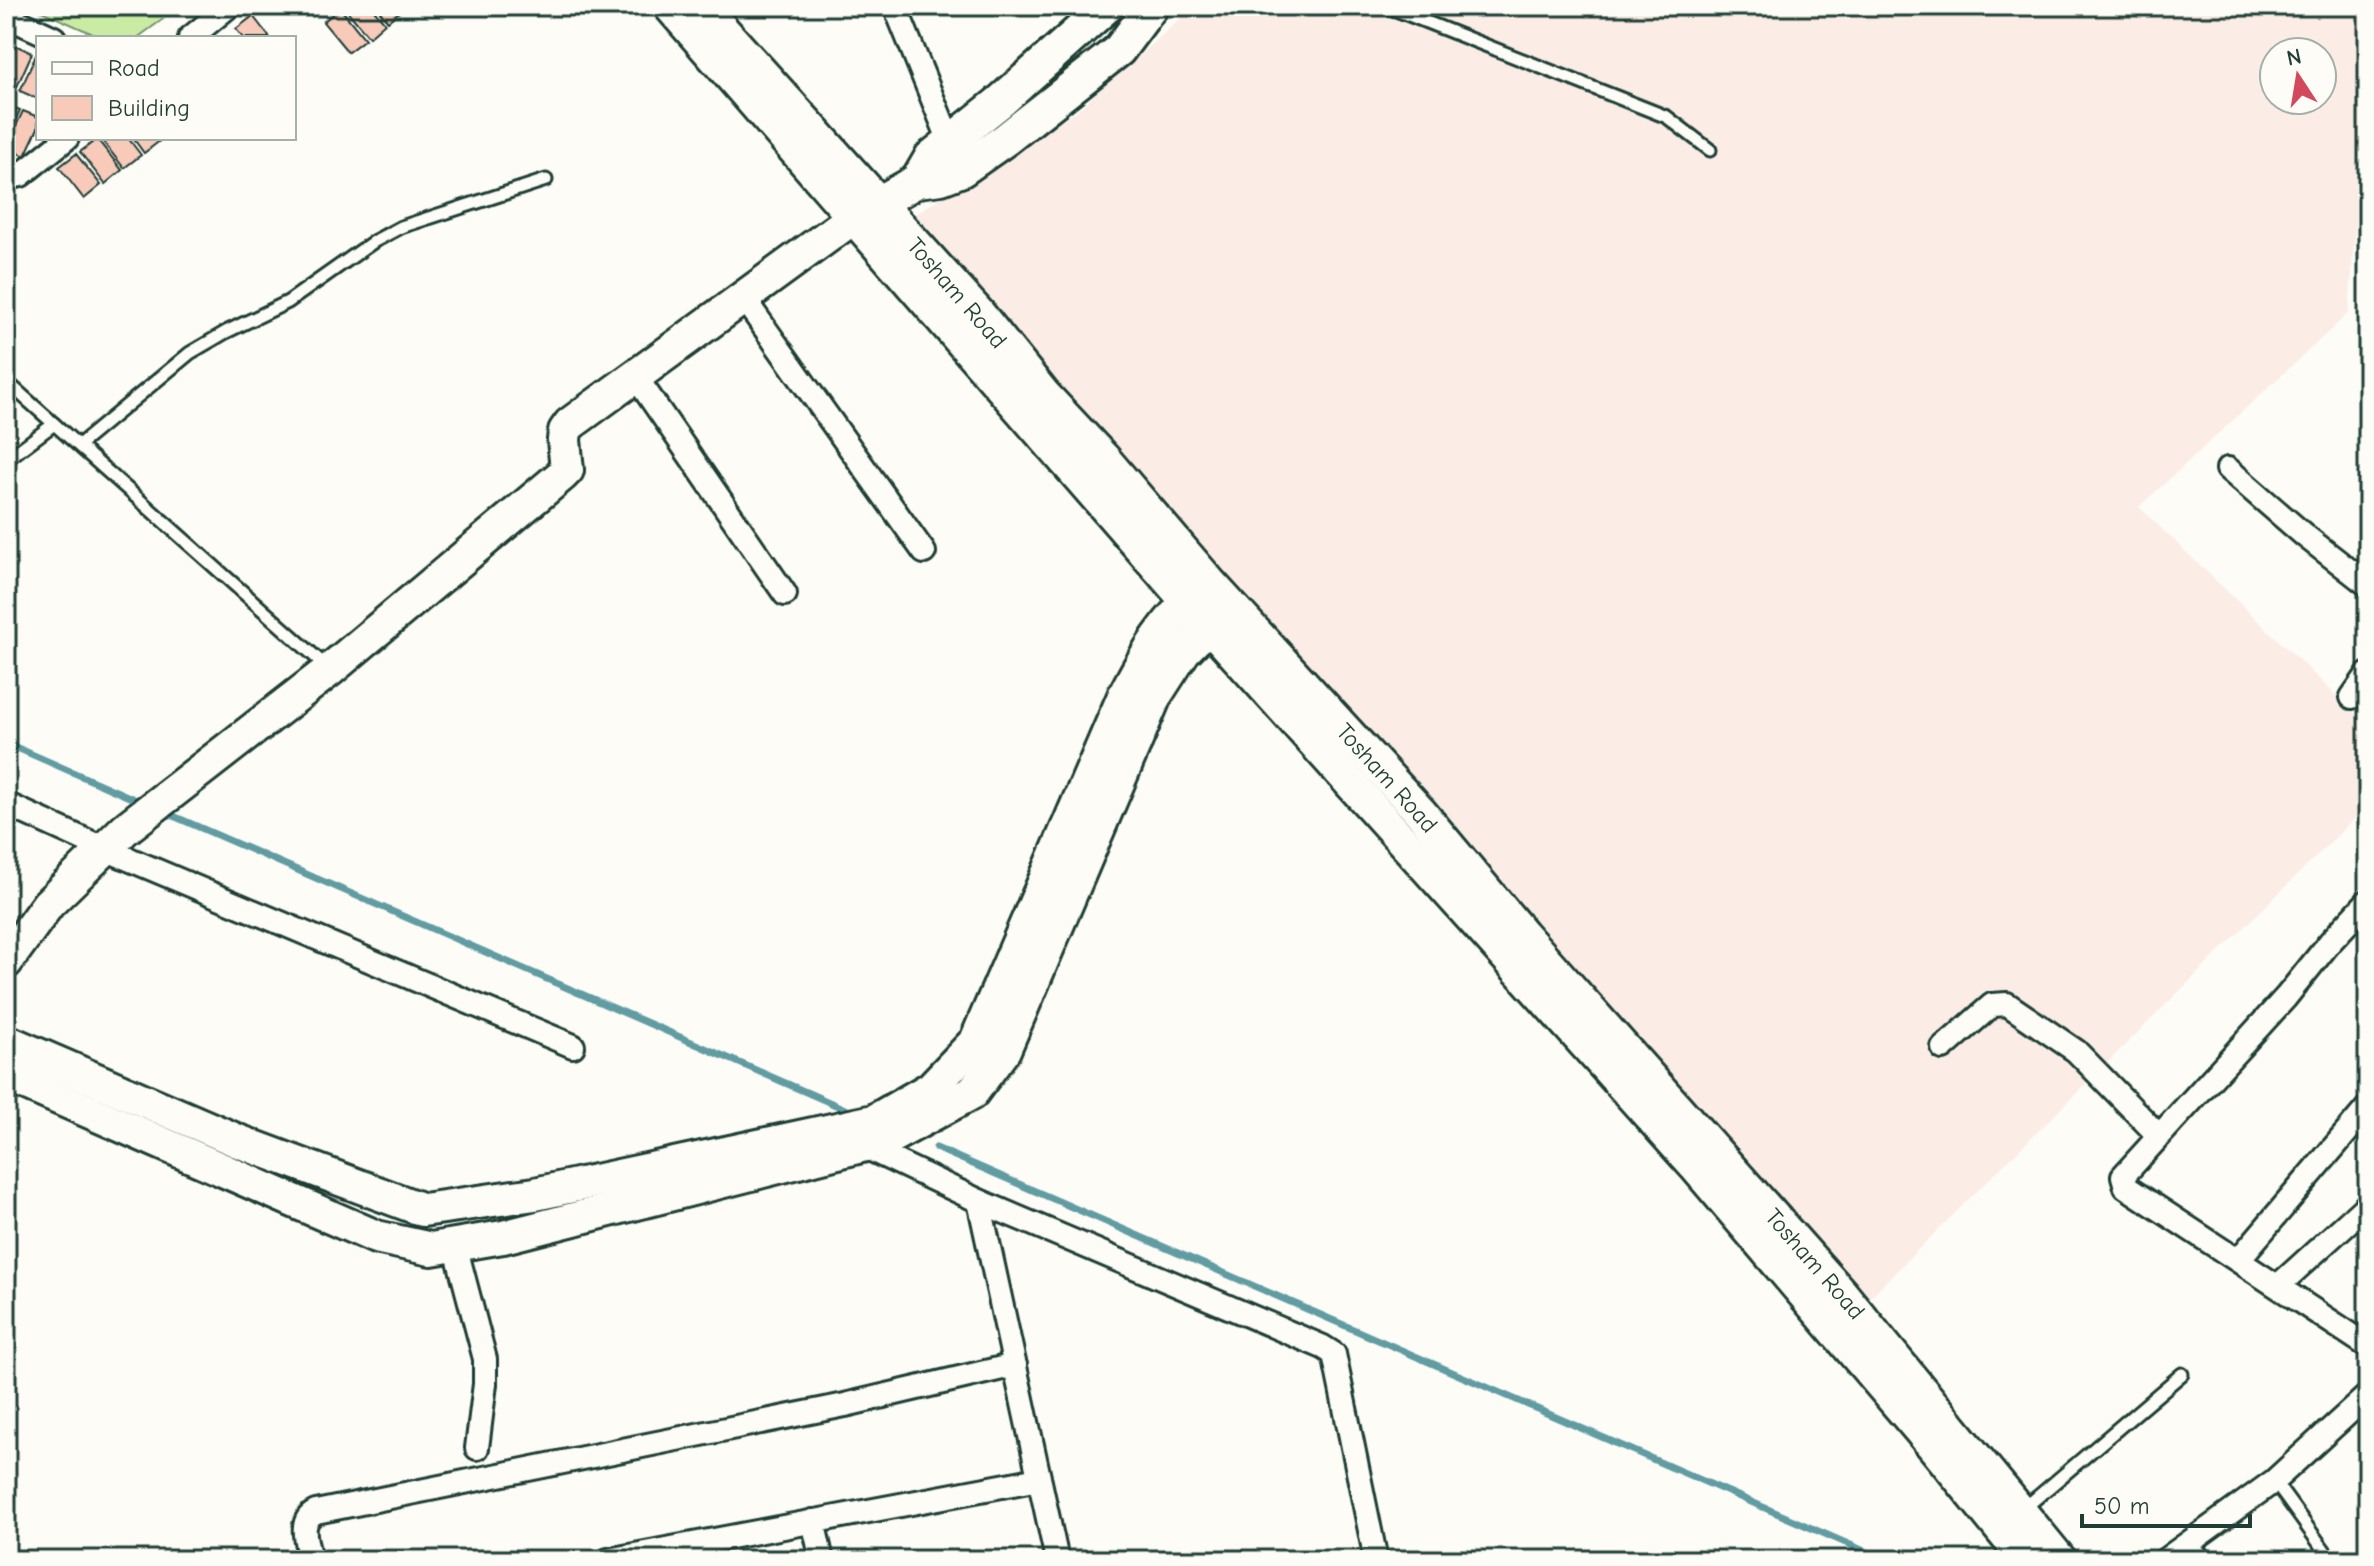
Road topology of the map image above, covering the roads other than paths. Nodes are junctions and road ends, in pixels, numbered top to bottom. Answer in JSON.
{"nodes":[{"id":1,"x":229,"y":6,"type":"edge"},
{"id":2,"x":670,"y":6,"type":"edge"},
{"id":3,"x":701,"y":6,"type":"edge"},
{"id":4,"x":895,"y":6,"type":"edge"},
{"id":5,"x":1107,"y":6,"type":"edge"},
{"id":6,"x":1152,"y":6,"type":"edge"},
{"id":7,"x":1386,"y":6,"type":"edge"},
{"id":8,"x":6,"y":16,"type":"edge"},
{"id":9,"x":50,"y":36,"type":"edge"},
{"id":10,"x":192,"y":36,"type":"edge"},
{"id":11,"x":1028,"y":77,"type":"junction"},
{"id":12,"x":1049,"y":105,"type":"junction"},
{"id":13,"x":65,"y":140,"type":"edge"},
{"id":14,"x":949,"y":140,"type":"junction"},
{"id":15,"x":1710,"y":150,"type":"dead end"},
{"id":16,"x":962,"y":170,"type":"junction"},
{"id":17,"x":6,"y":178,"type":"edge"},
{"id":18,"x":546,"y":180,"type":"dead end"},
{"id":19,"x":917,"y":181,"type":"junction"},
{"id":20,"x":865,"y":210,"type":"junction"},
{"id":21,"x":742,"y":296,"type":"junction"},
{"id":22,"x":636,"y":377,"type":"junction"},
{"id":23,"x":6,"y":381,"type":"edge"},
{"id":24,"x":54,"y":424,"type":"junction"},
{"id":25,"x":79,"y":445,"type":"junction"},
{"id":26,"x":6,"y":460,"type":"edge"},
{"id":27,"x":2228,"y":469,"type":"dead end"},
{"id":28,"x":924,"y":552,"type":"dead end"},
{"id":29,"x":2368,"y":585,"type":"edge"},
{"id":30,"x":785,"y":594,"type":"dead end"},
{"id":31,"x":1209,"y":603,"type":"junction"},
{"id":32,"x":331,"y":669,"type":"junction"},
{"id":33,"x":2368,"y":674,"type":"edge"},
{"id":34,"x":2352,"y":697,"type":"dead end"},
{"id":35,"x":6,"y":804,"type":"edge"},
{"id":36,"x":105,"y":849,"type":"junction"},
{"id":37,"x":2368,"y":901,"type":"edge"},
{"id":38,"x":6,"y":962,"type":"edge"},
{"id":39,"x":6,"y":1041,"type":"edge"},
{"id":40,"x":573,"y":1046,"type":"dead end"},
{"id":41,"x":1943,"y":1048,"type":"dead end"},
{"id":42,"x":6,"y":1075,"type":"edge"},
{"id":43,"x":2368,"y":1107,"type":"edge"},
{"id":44,"x":829,"y":1131,"type":"junction"},
{"id":45,"x":2360,"y":1132,"type":"edge"},
{"id":46,"x":2159,"y":1136,"type":"junction"},
{"id":47,"x":863,"y":1146,"type":"junction"},
{"id":48,"x":979,"y":1201,"type":"junction"},
{"id":49,"x":2368,"y":1204,"type":"edge"},
{"id":50,"x":455,"y":1245,"type":"junction"},
{"id":51,"x":2239,"y":1259,"type":"junction"},
{"id":52,"x":2279,"y":1285,"type":"junction"},
{"id":53,"x":2368,"y":1346,"type":"edge"},
{"id":54,"x":1015,"y":1365,"type":"junction"},
{"id":55,"x":2182,"y":1374,"type":"dead end"},
{"id":56,"x":2368,"y":1395,"type":"edge"},
{"id":57,"x":477,"y":1448,"type":"dead end"},
{"id":58,"x":1039,"y":1479,"type":"junction"},
{"id":59,"x":2274,"y":1481,"type":"junction"},
{"id":60,"x":2021,"y":1512,"type":"junction"},
{"id":61,"x":813,"y":1521,"type":"junction"},
{"id":62,"x":2191,"y":1543,"type":"junction"},
{"id":63,"x":310,"y":1560,"type":"edge"},
{"id":64,"x":608,"y":1560,"type":"edge"},
{"id":65,"x":822,"y":1560,"type":"edge"},
{"id":66,"x":1057,"y":1560,"type":"edge"},
{"id":67,"x":1376,"y":1560,"type":"edge"},
{"id":68,"x":2026,"y":1560,"type":"edge"},
{"id":69,"x":2060,"y":1560,"type":"edge"},
{"id":70,"x":2165,"y":1560,"type":"edge"},
{"id":71,"x":2208,"y":1560,"type":"edge"},
{"id":72,"x":2328,"y":1560,"type":"edge"}],
"edges":[{"from":1,"to":10,"type":"street"},
{"from":2,"to":20,"type":"main road","name":"Tosham Road"},
{"from":3,"to":20,"type":"main road","name":"Tosham Road"},
{"from":4,"to":14,"type":"street"},
{"from":5,"to":11,"type":"main road"},
{"from":6,"to":12,"type":"main road"},
{"from":7,"to":15,"type":"lane"},
{"from":8,"to":9,"type":"street"},
{"from":11,"to":12,"type":"main road"},
{"from":11,"to":14,"type":"main road"},
{"from":12,"to":16,"type":"main road"},
{"from":13,"to":17,"type":"street"},
{"from":14,"to":16,"type":"street"},
{"from":14,"to":19,"type":"main road"},
{"from":16,"to":19,"type":"main road"},
{"from":18,"to":25,"type":"lane"},
{"from":19,"to":20,"type":"main road"},
{"from":20,"to":21,"type":"main road"},
{"from":20,"to":31,"type":"main road","name":"Tosham Road"},
{"from":21,"to":22,"type":"main road"},
{"from":21,"to":28,"type":"street"},
{"from":22,"to":30,"type":"street"},
{"from":22,"to":32,"type":"main road"},
{"from":23,"to":24,"type":"lane"},
{"from":24,"to":25,"type":"lane"},
{"from":24,"to":26,"type":"lane"},
{"from":25,"to":32,"type":"lane"},
{"from":27,"to":29,"type":"street"},
{"from":31,"to":44,"type":"main road"},
{"from":31,"to":47,"type":"main road"},
{"from":31,"to":60,"type":"main road","name":"Tosham Road"},
{"from":31,"to":68,"type":"main road","name":"Tosham Road"},
{"from":32,"to":36,"type":"main road"},
{"from":33,"to":34,"type":"street"},
{"from":35,"to":36,"type":"street"},
{"from":36,"to":38,"type":"main road"},
{"from":36,"to":40,"type":"street"},
{"from":37,"to":46,"type":"street"},
{"from":39,"to":44,"type":"main road"},
{"from":41,"to":46,"type":"street"},
{"from":42,"to":50,"type":"main road"},
{"from":43,"to":45,"type":"street"},
{"from":44,"to":47,"type":"street"},
{"from":45,"to":51,"type":"street"},
{"from":46,"to":51,"type":"street"},
{"from":47,"to":48,"type":"street"},
{"from":47,"to":50,"type":"main road"},
{"from":48,"to":54,"type":"street"},
{"from":48,"to":67,"type":"street"},
{"from":49,"to":52,"type":"street"},
{"from":50,"to":57,"type":"street"},
{"from":51,"to":52,"type":"street"},
{"from":52,"to":53,"type":"street"},
{"from":54,"to":58,"type":"street"},
{"from":54,"to":63,"type":"street"},
{"from":55,"to":60,"type":"lane"},
{"from":56,"to":59,"type":"street"},
{"from":58,"to":61,"type":"street"},
{"from":58,"to":66,"type":"street"},
{"from":59,"to":62,"type":"street"},
{"from":59,"to":72,"type":"lane"},
{"from":60,"to":69,"type":"main road","name":"Tosham Road"},
{"from":61,"to":64,"type":"street"},
{"from":61,"to":65,"type":"street"},
{"from":62,"to":70,"type":"street"},
{"from":62,"to":71,"type":"lane"}]}
